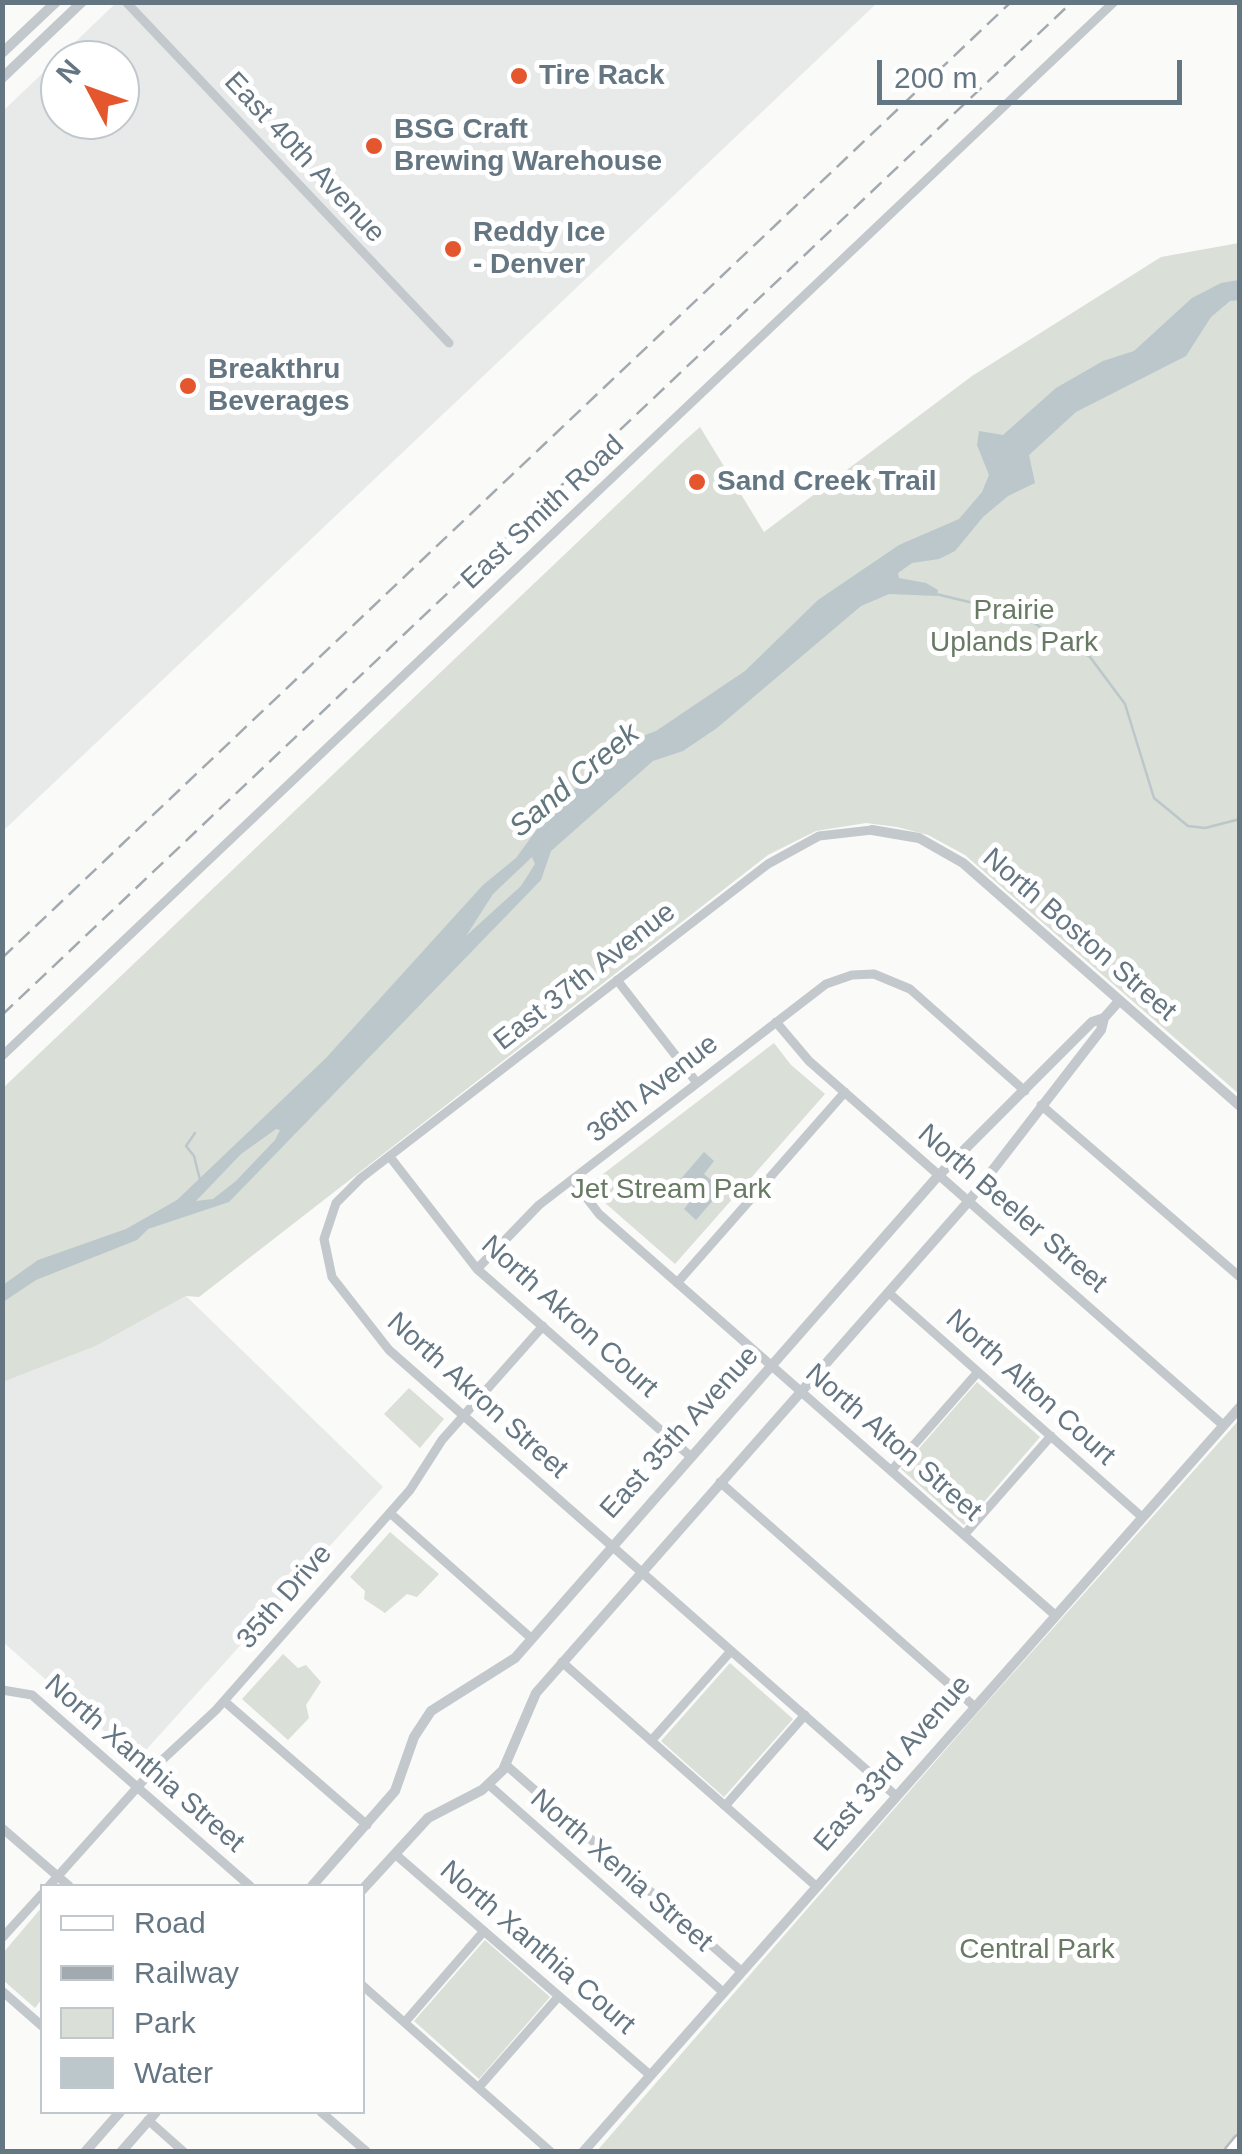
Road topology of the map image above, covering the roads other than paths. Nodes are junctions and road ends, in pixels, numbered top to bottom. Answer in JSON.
{"nodes":[{"id":1,"x":56,"y":2,"type":"edge"},
{"id":2,"x":82,"y":2,"type":"edge"},
{"id":3,"x":126,"y":2,"type":"edge"},
{"id":4,"x":1114,"y":2,"type":"edge"},
{"id":5,"x":2,"y":52,"type":"edge"},
{"id":6,"x":2,"y":78,"type":"edge"},
{"id":7,"x":449,"y":343,"type":"dead end"},
{"id":8,"x":872,"y":830,"type":"joint"},
{"id":9,"x":617,"y":980,"type":"junction"},
{"id":10,"x":1119,"y":1001,"type":"junction"},
{"id":11,"x":1104,"y":1018,"type":"junction"},
{"id":12,"x":776,"y":1022,"type":"junction"},
{"id":13,"x":2,"y":1056,"type":"edge"},
{"id":14,"x":698,"y":1082,"type":"junction"},
{"id":15,"x":1025,"y":1091,"type":"junction"},
{"id":16,"x":845,"y":1092,"type":"junction"},
{"id":17,"x":1041,"y":1105,"type":"junction"},
{"id":18,"x":1240,"y":1106,"type":"edge"},
{"id":19,"x":390,"y":1156,"type":"junction"},
{"id":20,"x":938,"y":1176,"type":"junction"},
{"id":21,"x":573,"y":1180,"type":"junction"},
{"id":22,"x":342,"y":1194,"type":"joint"},
{"id":23,"x":968,"y":1202,"type":"junction"},
{"id":24,"x":477,"y":1269,"type":"junction"},
{"id":25,"x":1240,"y":1277,"type":"edge"},
{"id":26,"x":677,"y":1282,"type":"junction"},
{"id":27,"x":889,"y":1292,"type":"junction"},
{"id":28,"x":542,"y":1326,"type":"junction"},
{"id":29,"x":770,"y":1365,"type":"junction"},
{"id":30,"x":978,"y":1372,"type":"junction"},
{"id":31,"x":801,"y":1392,"type":"junction"},
{"id":32,"x":1240,"y":1407,"type":"edge"},
{"id":33,"x":464,"y":1416,"type":"junction"},
{"id":34,"x":1224,"y":1425,"type":"junction"},
{"id":35,"x":1052,"y":1436,"type":"junction"},
{"id":36,"x":690,"y":1456,"type":"junction"},
{"id":37,"x":891,"y":1471,"type":"junction"},
{"id":38,"x":720,"y":1482,"type":"junction"},
{"id":39,"x":390,"y":1513,"type":"junction"},
{"id":40,"x":1142,"y":1517,"type":"junction"},
{"id":41,"x":964,"y":1536,"type":"junction"},
{"id":42,"x":611,"y":1545,"type":"junction"},
{"id":43,"x":641,"y":1572,"type":"junction"},
{"id":44,"x":1055,"y":1615,"type":"junction"},
{"id":45,"x":532,"y":1638,"type":"junction"},
{"id":46,"x":731,"y":1650,"type":"junction"},
{"id":47,"x":562,"y":1662,"type":"junction"},
{"id":48,"x":2,"y":1690,"type":"edge"},
{"id":49,"x":224,"y":1701,"type":"junction"},
{"id":50,"x":974,"y":1706,"type":"junction"},
{"id":51,"x":805,"y":1716,"type":"junction"},
{"id":52,"x":651,"y":1741,"type":"junction"},
{"id":53,"x":506,"y":1765,"type":"junction"},
{"id":54,"x":488,"y":1785,"type":"junction"},
{"id":55,"x":138,"y":1788,"type":"junction"},
{"id":56,"x":896,"y":1795,"type":"junction"},
{"id":57,"x":725,"y":1806,"type":"junction"},
{"id":58,"x":367,"y":1825,"type":"junction"},
{"id":59,"x":2,"y":1828,"type":"edge"},
{"id":60,"x":394,"y":1854,"type":"junction"},
{"id":61,"x":58,"y":1876,"type":"junction"},
{"id":62,"x":51,"y":1884,"type":"edge"},
{"id":63,"x":67,"y":1884,"type":"edge"},
{"id":64,"x":248,"y":1884,"type":"edge"},
{"id":65,"x":314,"y":1884,"type":"edge"},
{"id":66,"x":816,"y":1886,"type":"junction"},
{"id":67,"x":365,"y":1887,"type":"edge"},
{"id":68,"x":40,"y":1896,"type":"edge"},
{"id":69,"x":484,"y":1931,"type":"junction"},
{"id":70,"x":2,"y":1938,"type":"edge"},
{"id":71,"x":741,"y":1971,"type":"junction"},
{"id":72,"x":365,"y":1988,"type":"edge"},
{"id":73,"x":2,"y":1991,"type":"edge"},
{"id":74,"x":723,"y":1992,"type":"junction"},
{"id":75,"x":559,"y":1996,"type":"junction"},
{"id":76,"x":40,"y":2010,"type":"edge"},
{"id":77,"x":33,"y":2018,"type":"junction"},
{"id":78,"x":404,"y":2022,"type":"junction"},
{"id":79,"x":40,"y":2024,"type":"edge"},
{"id":80,"x":650,"y":2075,"type":"junction"},
{"id":81,"x":478,"y":2088,"type":"junction"},
{"id":82,"x":118,"y":2114,"type":"edge"},
{"id":83,"x":323,"y":2114,"type":"edge"},
{"id":84,"x":152,"y":2116,"type":"edge"},
{"id":85,"x":1240,"y":2142,"type":"edge"},
{"id":86,"x":85,"y":2152,"type":"edge"},
{"id":87,"x":121,"y":2152,"type":"edge"},
{"id":88,"x":184,"y":2152,"type":"edge"},
{"id":89,"x":366,"y":2152,"type":"edge"},
{"id":90,"x":551,"y":2152,"type":"edge"},
{"id":91,"x":583,"y":2152,"type":"edge"},
{"id":92,"x":1230,"y":2152,"type":"edge"}],
"edges":[{"from":1,"to":5,"type":"street"},
{"from":2,"to":6,"type":"street"},
{"from":3,"to":7,"type":"street","name":"East 40th Avenue"},
{"from":4,"to":13,"type":"street","name":"East Smith Road"},
{"from":8,"to":9,"type":"street","name":"East 37th Avenue"},
{"from":8,"to":10,"type":"street","name":"North Boston Street"},
{"from":9,"to":14,"type":"street"},
{"from":9,"to":19,"type":"street","name":"East 37th Avenue"},
{"from":10,"to":11,"type":"street","name":"East 35th Avenue"},
{"from":10,"to":18,"type":"street","name":"North Boston Street"},
{"from":11,"to":15,"type":"street","name":"East 35th Avenue"},
{"from":11,"to":17,"type":"street","name":"East 35th Avenue"},
{"from":12,"to":14,"type":"street","name":"36th Avenue"},
{"from":12,"to":15,"type":"street","name":"36th Avenue"},
{"from":12,"to":16,"type":"street","name":"North Beeler Street"},
{"from":14,"to":21,"type":"street","name":"36th Avenue"},
{"from":15,"to":20,"type":"street","name":"East 35th Avenue"},
{"from":16,"to":20,"type":"street","name":"North Beeler Street"},
{"from":16,"to":26,"type":"street"},
{"from":17,"to":23,"type":"street","name":"East 35th Avenue"},
{"from":17,"to":25,"type":"street"},
{"from":19,"to":22,"type":"street","name":"East 37th Avenue"},
{"from":19,"to":24,"type":"street","name":"North Akron Court"},
{"from":20,"to":23,"type":"street","name":"North Beeler Street"},
{"from":20,"to":29,"type":"street","name":"East 35th Avenue"},
{"from":21,"to":24,"type":"street","name":"36th Avenue"},
{"from":21,"to":26,"type":"street","name":"North Alton Street"},
{"from":22,"to":33,"type":"street","name":"North Akron Street"},
{"from":23,"to":27,"type":"street","name":"East 35th Avenue"},
{"from":23,"to":34,"type":"street","name":"North Beeler Street"},
{"from":24,"to":28,"type":"street","name":"North Akron Court"},
{"from":26,"to":29,"type":"street","name":"North Alton Street"},
{"from":27,"to":30,"type":"street","name":"North Alton Court"},
{"from":27,"to":31,"type":"street","name":"East 35th Avenue"},
{"from":28,"to":33,"type":"street","name":"35th Drive"},
{"from":28,"to":36,"type":"street","name":"North Akron Court"},
{"from":29,"to":31,"type":"street","name":"North Alton Street"},
{"from":29,"to":36,"type":"street","name":"East 35th Avenue"},
{"from":30,"to":35,"type":"street","name":"North Alton Court"},
{"from":30,"to":37,"type":"street"},
{"from":31,"to":37,"type":"street","name":"North Alton Street"},
{"from":31,"to":38,"type":"street","name":"East 35th Avenue"},
{"from":32,"to":34,"type":"street","name":"East 33rd Avenue"},
{"from":33,"to":39,"type":"street","name":"35th Drive"},
{"from":33,"to":42,"type":"street","name":"North Akron Street"},
{"from":34,"to":40,"type":"street","name":"East 33rd Avenue"},
{"from":35,"to":40,"type":"street","name":"North Alton Court"},
{"from":35,"to":41,"type":"street"},
{"from":36,"to":42,"type":"street","name":"East 35th Avenue"},
{"from":37,"to":41,"type":"street","name":"North Alton Street"},
{"from":38,"to":43,"type":"street","name":"East 35th Avenue"},
{"from":38,"to":50,"type":"street"},
{"from":39,"to":45,"type":"street"},
{"from":39,"to":49,"type":"street","name":"35th Drive"},
{"from":40,"to":44,"type":"street","name":"East 33rd Avenue"},
{"from":41,"to":44,"type":"street","name":"North Alton Street"},
{"from":42,"to":43,"type":"street","name":"North Akron Street"},
{"from":42,"to":45,"type":"street","name":"East 35th Avenue"},
{"from":43,"to":46,"type":"street","name":"North Akron Street"},
{"from":43,"to":47,"type":"street","name":"East 35th Avenue"},
{"from":44,"to":50,"type":"street","name":"East 33rd Avenue"},
{"from":45,"to":58,"type":"street","name":"East 35th Avenue"},
{"from":46,"to":51,"type":"street","name":"North Akron Street"},
{"from":46,"to":52,"type":"street"},
{"from":47,"to":52,"type":"street"},
{"from":47,"to":53,"type":"street","name":"East 35th Avenue"},
{"from":48,"to":55,"type":"street","name":"North Xanthia Street"},
{"from":49,"to":55,"type":"street","name":"35th Drive"},
{"from":49,"to":58,"type":"street"},
{"from":50,"to":56,"type":"street","name":"East 33rd Avenue"},
{"from":51,"to":56,"type":"street","name":"North Akron Street"},
{"from":51,"to":57,"type":"street"},
{"from":52,"to":57,"type":"street"},
{"from":53,"to":54,"type":"street","name":"East 35th Avenue"},
{"from":53,"to":71,"type":"street","name":"North Xenia Street"},
{"from":54,"to":60,"type":"street","name":"East 35th Avenue"},
{"from":54,"to":74,"type":"street","name":"North Xenia Street"},
{"from":55,"to":61,"type":"street","name":"35th Drive"},
{"from":55,"to":64,"type":"street","name":"North Xanthia Street"},
{"from":56,"to":66,"type":"street","name":"East 33rd Avenue"},
{"from":57,"to":66,"type":"street"},
{"from":58,"to":65,"type":"street","name":"East 35th Avenue"},
{"from":59,"to":61,"type":"street"},
{"from":60,"to":67,"type":"street","name":"East 35th Avenue"},
{"from":60,"to":69,"type":"street","name":"North Xanthia Court"},
{"from":61,"to":62,"type":"street","name":"35th Drive"},
{"from":61,"to":63,"type":"street"},
{"from":66,"to":71,"type":"street","name":"East 33rd Avenue"},
{"from":68,"to":70,"type":"street"},
{"from":69,"to":75,"type":"street","name":"North Xanthia Court"},
{"from":69,"to":78,"type":"street"},
{"from":71,"to":74,"type":"street","name":"East 33rd Avenue"},
{"from":72,"to":78,"type":"street"},
{"from":73,"to":77,"type":"street"},
{"from":74,"to":80,"type":"street","name":"East 33rd Avenue"},
{"from":75,"to":80,"type":"street","name":"North Xanthia Court"},
{"from":75,"to":81,"type":"street"},
{"from":76,"to":77,"type":"street"},
{"from":77,"to":79,"type":"street"},
{"from":78,"to":81,"type":"street"},
{"from":80,"to":91,"type":"street","name":"East 33rd Avenue"},
{"from":81,"to":90,"type":"street"},
{"from":82,"to":86,"type":"street"},
{"from":83,"to":89,"type":"street"},
{"from":84,"to":87,"type":"street"},
{"from":84,"to":88,"type":"street"},
{"from":85,"to":92,"type":"main road"}]}
